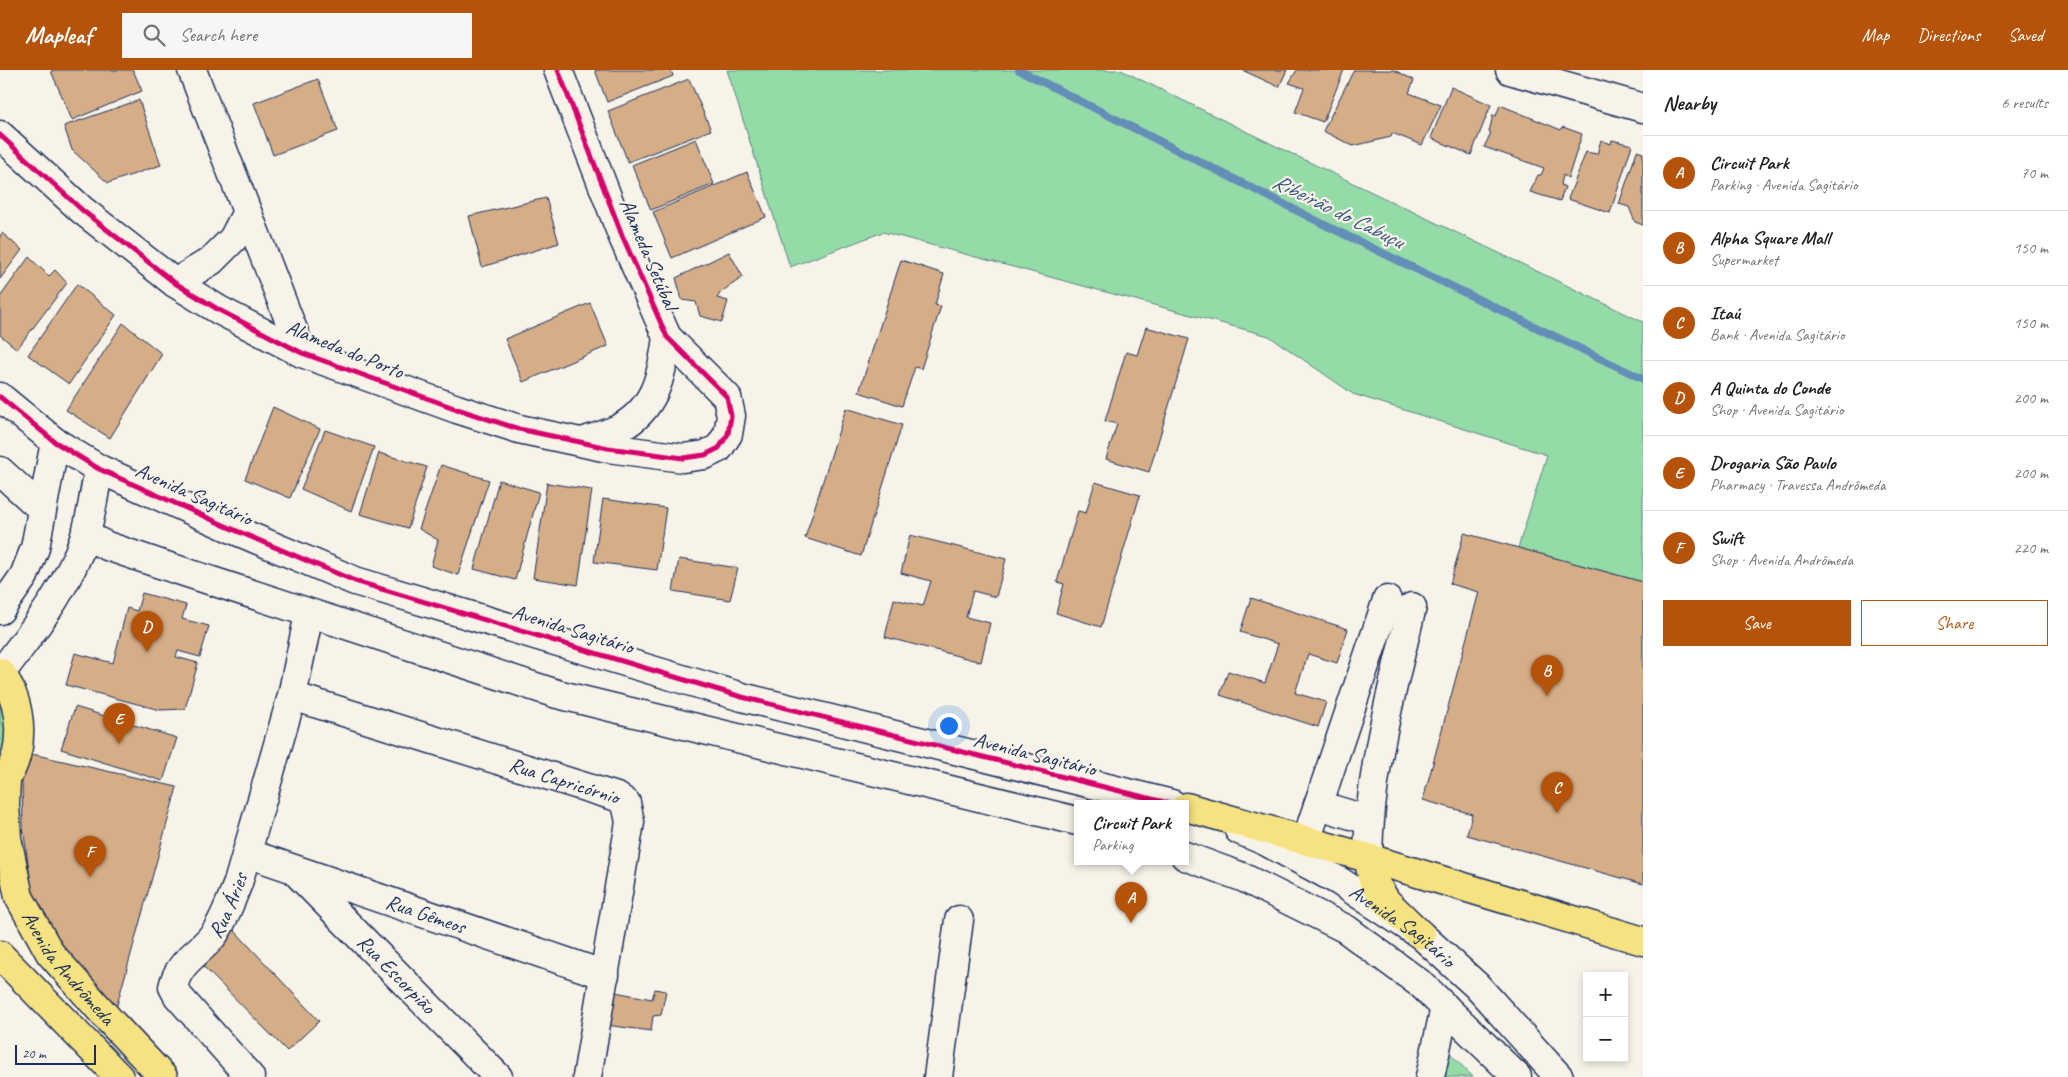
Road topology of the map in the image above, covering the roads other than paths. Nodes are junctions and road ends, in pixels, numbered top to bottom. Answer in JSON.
{"nodes":[{"id":1,"x":192,"y":70,"type":"edge"},
{"id":2,"x":558,"y":70,"type":"edge"},
{"id":3,"x":1510,"y":70,"type":"edge"},
{"id":4,"x":1643,"y":108,"type":"edge"},
{"id":5,"x":0,"y":135,"type":"edge"},
{"id":6,"x":247,"y":212,"type":"junction"},
{"id":7,"x":175,"y":283,"type":"junction"},
{"id":8,"x":667,"y":337,"type":"junction"},
{"id":9,"x":302,"y":353,"type":"junction"},
{"id":10,"x":0,"y":397,"type":"edge"},
{"id":11,"x":728,"y":434,"type":"joint"},
{"id":12,"x":55,"y":442,"type":"junction"},
{"id":13,"x":581,"y":442,"type":"junction"},
{"id":14,"x":99,"y":468,"type":"junction"},
{"id":15,"x":0,"y":471,"type":"edge"},
{"id":16,"x":42,"y":509,"type":"junction"},
{"id":17,"x":85,"y":535,"type":"junction"},
{"id":18,"x":0,"y":610,"type":"edge"},
{"id":19,"x":310,"y":614,"type":"junction"},
{"id":20,"x":0,"y":672,"type":"edge"},
{"id":21,"x":292,"y":696,"type":"junction"},
{"id":22,"x":1353,"y":697,"type":"junction"},
{"id":23,"x":1388,"y":707,"type":"junction"},
{"id":24,"x":1331,"y":766,"type":"junction"},
{"id":25,"x":1373,"y":778,"type":"junction"},
{"id":26,"x":3,"y":783,"type":"edge"},
{"id":27,"x":1125,"y":799,"type":"edge"},
{"id":28,"x":1318,"y":805,"type":"junction"},
{"id":29,"x":1189,"y":808,"type":"edge"},
{"id":30,"x":1189,"y":809,"type":"edge"},
{"id":31,"x":1074,"y":820,"type":"edge"},
{"id":32,"x":1368,"y":820,"type":"junction"},
{"id":33,"x":1306,"y":841,"type":"junction"},
{"id":34,"x":247,"y":853,"type":"junction"},
{"id":35,"x":1189,"y":857,"type":"edge"},
{"id":36,"x":1368,"y":858,"type":"junction"},
{"id":37,"x":294,"y":870,"type":"junction"},
{"id":38,"x":959,"y":920,"type":"dead end"},
{"id":39,"x":1421,"y":935,"type":"junction"},
{"id":40,"x":1643,"y":941,"type":"edge"},
{"id":41,"x":0,"y":955,"type":"edge"},
{"id":42,"x":605,"y":975,"type":"junction"},
{"id":43,"x":1445,"y":1007,"type":"junction"},
{"id":44,"x":118,"y":1077,"type":"edge"},
{"id":45,"x":163,"y":1077,"type":"edge"},
{"id":46,"x":250,"y":1077,"type":"edge"},
{"id":47,"x":498,"y":1077,"type":"edge"},
{"id":48,"x":587,"y":1077,"type":"edge"},
{"id":49,"x":938,"y":1077,"type":"edge"},
{"id":50,"x":1430,"y":1077,"type":"edge"},
{"id":51,"x":1517,"y":1077,"type":"edge"},
{"id":52,"x":1559,"y":1077,"type":"edge"}],
"edges":[{"from":1,"to":6,"type":"street"},
{"from":2,"to":8,"type":"street","name":"Alameda Setúbal"},
{"from":3,"to":4,"type":"street"},
{"from":5,"to":7,"type":"street","name":"Alameda do Porto"},
{"from":6,"to":7,"type":"street"},
{"from":6,"to":9,"type":"street"},
{"from":7,"to":9,"type":"street","name":"Alameda do Porto"},
{"from":8,"to":11,"type":"street","name":"Alameda Setúbal"},
{"from":8,"to":13,"type":"street"},
{"from":9,"to":13,"type":"street","name":"Alameda do Porto"},
{"from":10,"to":12,"type":"street","name":"Avenida Sagitário"},
{"from":11,"to":13,"type":"street","name":"Alameda do Porto"},
{"from":12,"to":14,"type":"street","name":"Avenida Sagitário"},
{"from":12,"to":16,"type":"street"},
{"from":14,"to":17,"type":"street"},
{"from":14,"to":27,"type":"street","name":"Avenida Sagitário"},
{"from":15,"to":16,"type":"street"},
{"from":16,"to":18,"type":"street"},
{"from":17,"to":19,"type":"street"},
{"from":17,"to":20,"type":"street"},
{"from":19,"to":21,"type":"street","name":"Rua Áries"},
{"from":19,"to":31,"type":"street"},
{"from":20,"to":26,"type":"main road"},
{"from":21,"to":34,"type":"street","name":"Rua Áries"},
{"from":21,"to":42,"type":"street","name":"Rua Capricórnio"},
{"from":22,"to":23,"type":"street"},
{"from":22,"to":23,"type":"street"},
{"from":22,"to":24,"type":"street"},
{"from":23,"to":25,"type":"street"},
{"from":24,"to":25,"type":"street"},
{"from":24,"to":28,"type":"street"},
{"from":25,"to":32,"type":"street"},
{"from":26,"to":45,"type":"main road","name":"Avenida Andrômeda"},
{"from":28,"to":32,"type":"street"},
{"from":28,"to":33,"type":"street"},
{"from":29,"to":33,"type":"main road"},
{"from":30,"to":39,"type":"street","name":"Avenida Sagitário"},
{"from":32,"to":36,"type":"street"},
{"from":33,"to":36,"type":"main road"},
{"from":34,"to":37,"type":"street","name":"Rua Gêmeos"},
{"from":34,"to":46,"type":"street","name":"Rua Áries"},
{"from":35,"to":43,"type":"street","name":"Avenida Sagitário"},
{"from":36,"to":39,"type":"main road"},
{"from":36,"to":40,"type":"main road"},
{"from":37,"to":42,"type":"street","name":"Rua Gêmeos"},
{"from":37,"to":47,"type":"street","name":"Rua Escorpião"},
{"from":38,"to":49,"type":"street"},
{"from":39,"to":52,"type":"street","name":"Avenida Sagitário"},
{"from":41,"to":44,"type":"main road","name":"Avenida Andrômeda"},
{"from":42,"to":48,"type":"street","name":"Rua Capricórnio"},
{"from":43,"to":50,"type":"street"},
{"from":43,"to":51,"type":"street","name":"Avenida Sagitário"}]}
